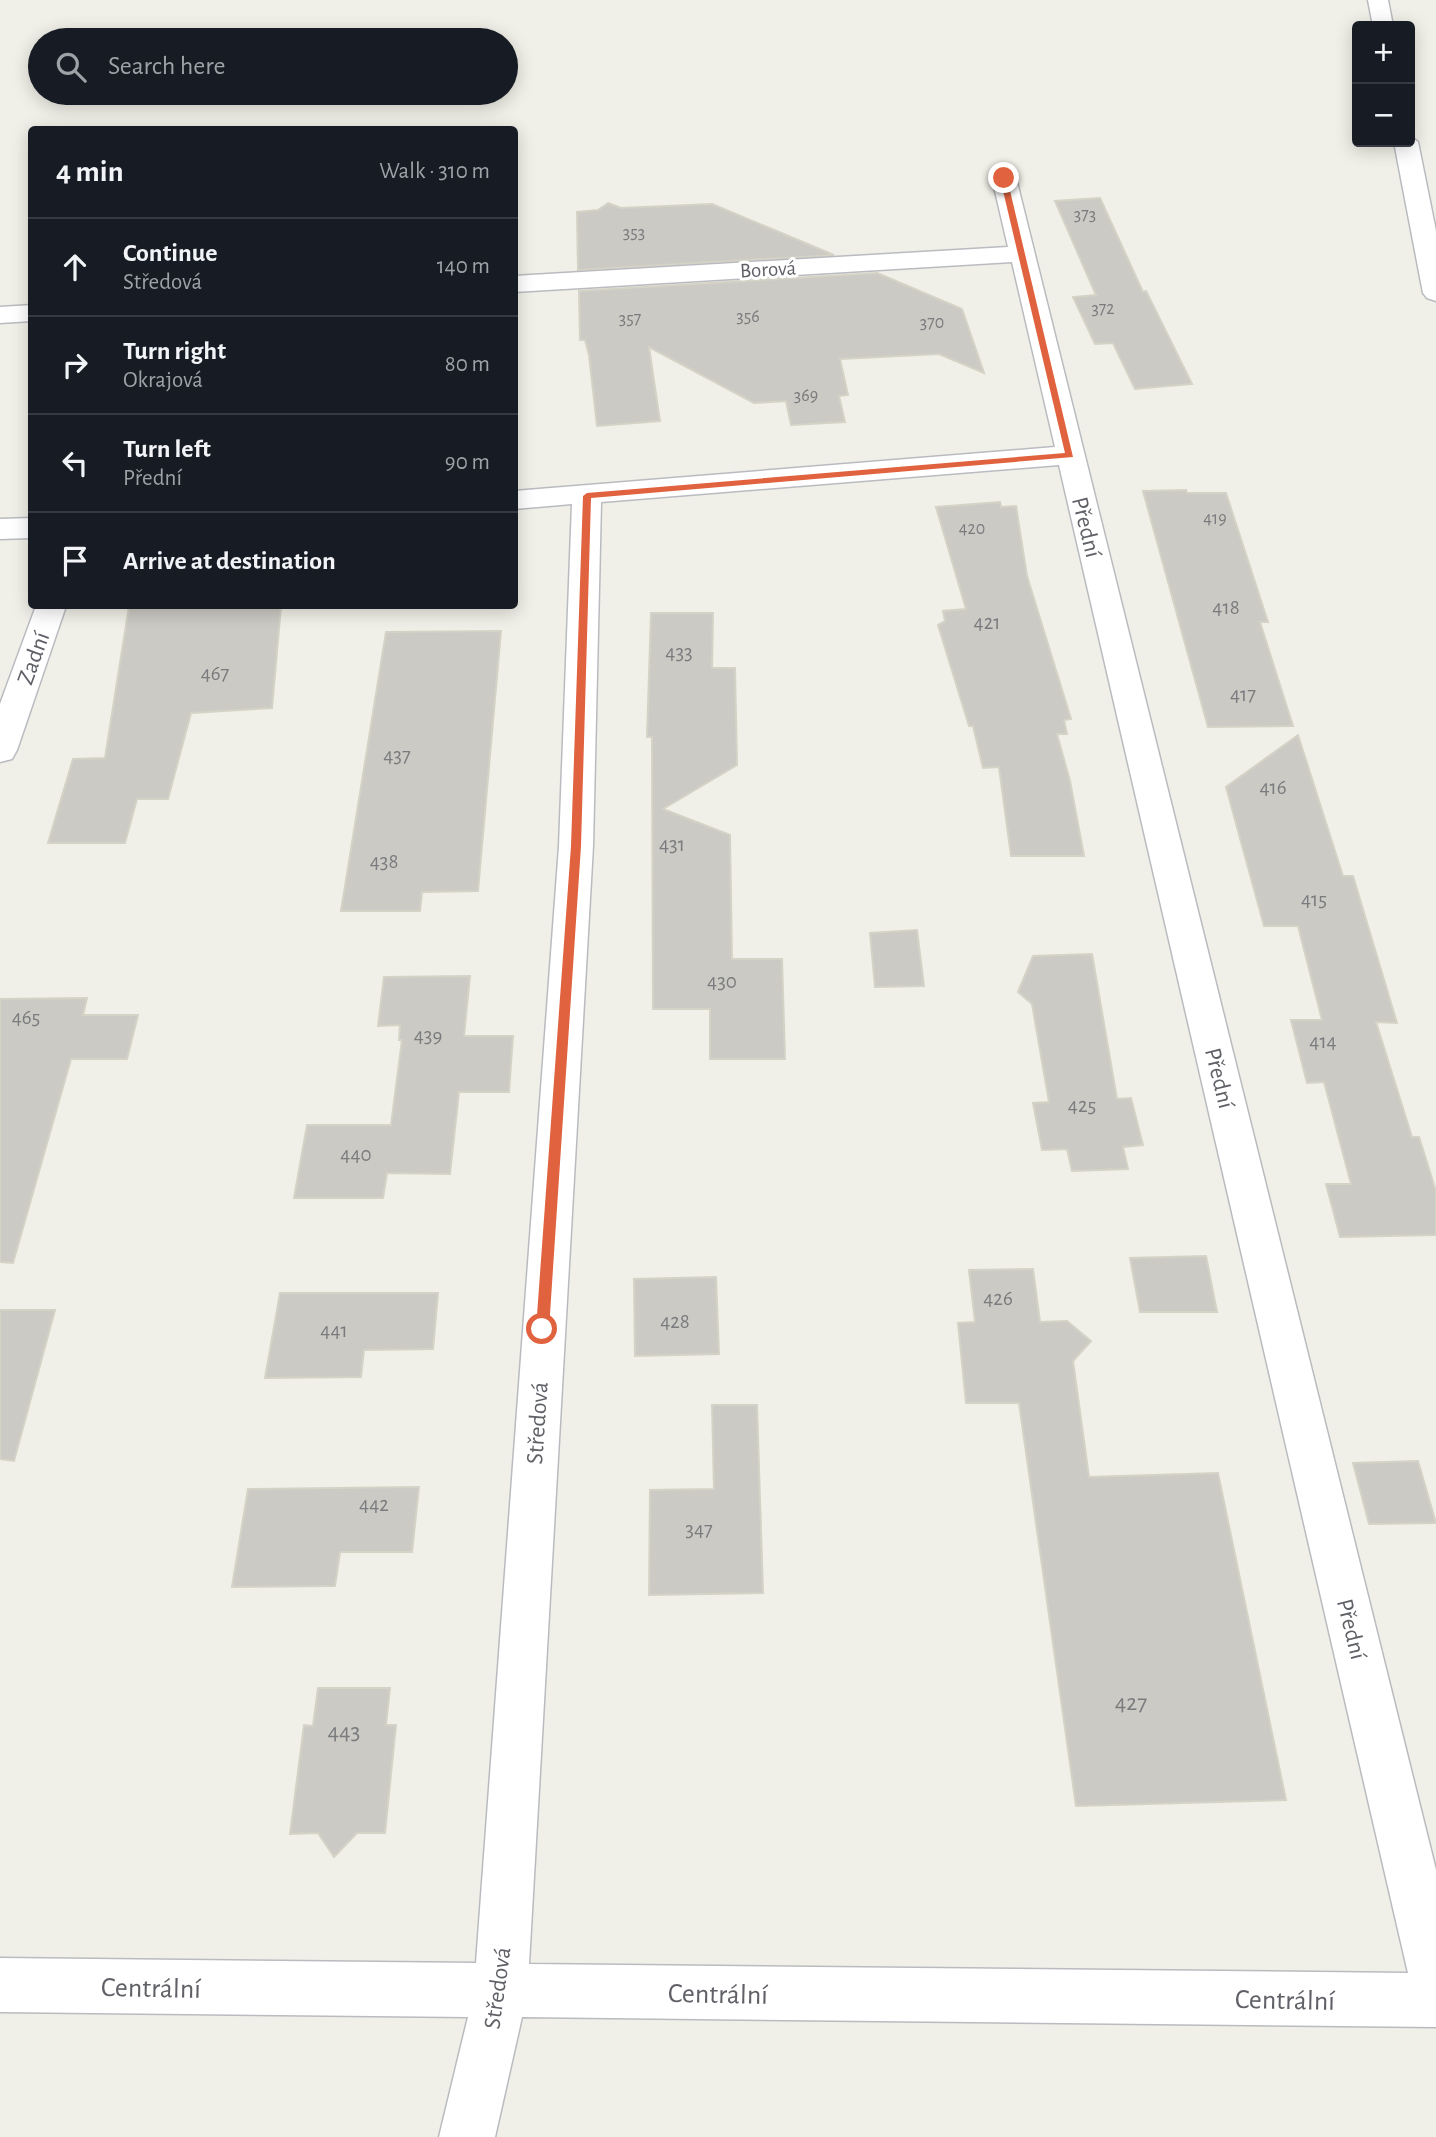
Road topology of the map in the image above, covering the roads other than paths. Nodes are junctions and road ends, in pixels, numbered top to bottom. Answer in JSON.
{"nodes":[{"id":1,"x":1378,"y":0,"type":"edge"},
{"id":2,"x":1382,"y":21,"type":"edge"},
{"id":3,"x":1407,"y":147,"type":"edge"},
{"id":4,"x":1004,"y":178,"type":"dead end"},
{"id":5,"x":1022,"y":254,"type":"junction"},
{"id":6,"x":518,"y":284,"type":"edge"},
{"id":7,"x":1436,"y":293,"type":"edge"},
{"id":8,"x":28,"y":313,"type":"edge"},
{"id":9,"x":0,"y":315,"type":"edge"},
{"id":10,"x":1070,"y":455,"type":"junction"},
{"id":11,"x":587,"y":496,"type":"junction"},
{"id":12,"x":518,"y":500,"type":"edge"},
{"id":13,"x":28,"y":528,"type":"edge"},
{"id":14,"x":0,"y":529,"type":"edge"},
{"id":15,"x":50,"y":609,"type":"edge"},
{"id":16,"x":0,"y":750,"type":"edge"},
{"id":17,"x":1436,"y":1978,"type":"edge"},
{"id":18,"x":0,"y":1985,"type":"edge"},
{"id":19,"x":500,"y":1991,"type":"junction"},
{"id":20,"x":1436,"y":2000,"type":"edge"},
{"id":21,"x":467,"y":2137,"type":"edge"}],
"edges":[{"from":1,"to":2,"type":"street"},
{"from":3,"to":7,"type":"street"},
{"from":4,"to":5,"type":"street","name":"Přední"},
{"from":5,"to":6,"type":"street","name":"Borová"},
{"from":5,"to":10,"type":"street","name":"Přední"},
{"from":8,"to":9,"type":"street"},
{"from":10,"to":11,"type":"street"},
{"from":10,"to":17,"type":"street","name":"Přední"},
{"from":11,"to":12,"type":"street"},
{"from":11,"to":19,"type":"street","name":"Středová"},
{"from":13,"to":14,"type":"street"},
{"from":15,"to":16,"type":"street","name":"Zadní"},
{"from":18,"to":19,"type":"street","name":"Centrální"},
{"from":19,"to":20,"type":"street","name":"Centrální"},
{"from":19,"to":21,"type":"street","name":"Středová"}]}
